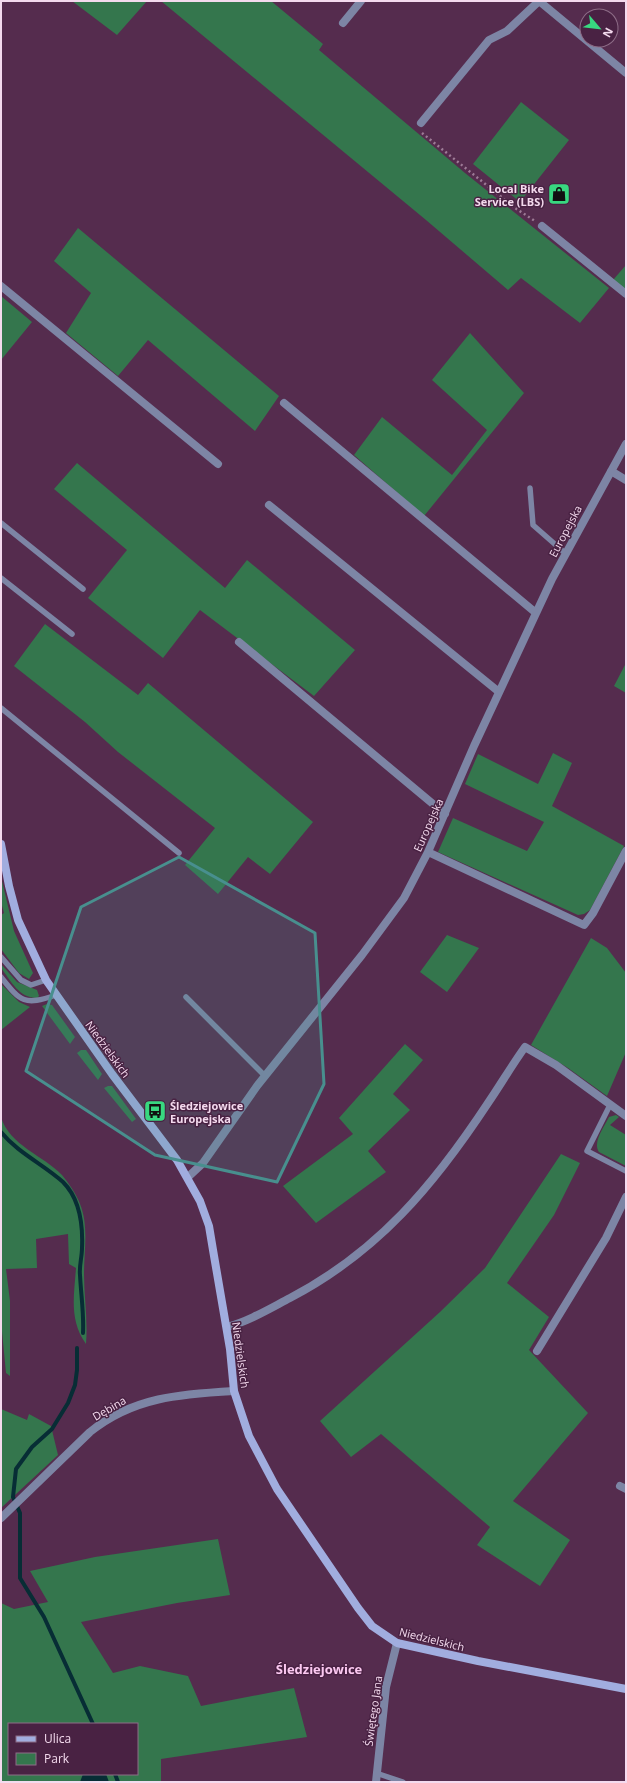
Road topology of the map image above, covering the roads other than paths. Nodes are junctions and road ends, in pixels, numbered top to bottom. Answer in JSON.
{"nodes":[{"id":1,"x":361,"y":1,"type":"edge"},
{"id":2,"x":539,"y":1,"type":"edge"},
{"id":3,"x":343,"y":23,"type":"dead end"},
{"id":4,"x":626,"y":73,"type":"edge"},
{"id":5,"x":421,"y":124,"type":"road end"},
{"id":6,"x":542,"y":226,"type":"road end"},
{"id":7,"x":1,"y":286,"type":"edge"},
{"id":8,"x":626,"y":294,"type":"edge"},
{"id":9,"x":284,"y":402,"type":"dead end"},
{"id":10,"x":626,"y":444,"type":"edge"},
{"id":11,"x":218,"y":464,"type":"dead end"},
{"id":12,"x":610,"y":472,"type":"junction"},
{"id":13,"x":626,"y":480,"type":"edge"},
{"id":14,"x":530,"y":488,"type":"dead end"},
{"id":15,"x":269,"y":505,"type":"dead end"},
{"id":16,"x":1,"y":524,"type":"edge"},
{"id":17,"x":566,"y":553,"type":"junction"},
{"id":18,"x":1,"y":578,"type":"edge"},
{"id":19,"x":84,"y":588,"type":"dead end"},
{"id":20,"x":536,"y":613,"type":"junction"},
{"id":21,"x":72,"y":634,"type":"dead end"},
{"id":22,"x":239,"y":642,"type":"dead end"},
{"id":23,"x":499,"y":692,"type":"junction"},
{"id":24,"x":1,"y":708,"type":"edge"},
{"id":25,"x":445,"y":814,"type":"junction"},
{"id":26,"x":1,"y":844,"type":"edge"},
{"id":27,"x":626,"y":851,"type":"edge"},
{"id":28,"x":428,"y":852,"type":"junction"},
{"id":29,"x":180,"y":853,"type":"dead end"},
{"id":30,"x":1,"y":957,"type":"edge"},
{"id":31,"x":1,"y":977,"type":"edge"},
{"id":32,"x":46,"y":980,"type":"junction"},
{"id":33,"x":56,"y":995,"type":"junction"},
{"id":34,"x":186,"y":997,"type":"dead end"},
{"id":35,"x":265,"y":1076,"type":"junction"},
{"id":36,"x":610,"y":1105,"type":"junction"},
{"id":37,"x":626,"y":1116,"type":"edge"},
{"id":38,"x":626,"y":1171,"type":"edge"},
{"id":39,"x":188,"y":1176,"type":"junction"},
{"id":40,"x":626,"y":1197,"type":"edge"},
{"id":41,"x":226,"y":1327,"type":"junction"},
{"id":42,"x":537,"y":1351,"type":"dead end"},
{"id":43,"x":234,"y":1391,"type":"junction"},
{"id":44,"x":1,"y":1518,"type":"edge"},
{"id":45,"x":397,"y":1643,"type":"junction"},
{"id":46,"x":626,"y":1689,"type":"edge"},
{"id":47,"x":376,"y":1773,"type":"junction"},
{"id":48,"x":376,"y":1782,"type":"edge"},
{"id":49,"x":403,"y":1782,"type":"edge"}],
"edges":[{"from":1,"to":3,"type":"street"},
{"from":2,"to":4,"type":"street"},
{"from":2,"to":5,"type":"street"},
{"from":6,"to":8,"type":"street"},
{"from":7,"to":11,"type":"street"},
{"from":9,"to":20,"type":"street"},
{"from":10,"to":12,"type":"street","name":"Europejska"},
{"from":12,"to":13,"type":"street"},
{"from":12,"to":17,"type":"street","name":"Europejska"},
{"from":14,"to":17,"type":"lane"},
{"from":15,"to":23,"type":"street"},
{"from":16,"to":19,"type":"lane"},
{"from":17,"to":20,"type":"street","name":"Europejska"},
{"from":18,"to":21,"type":"lane"},
{"from":20,"to":23,"type":"street","name":"Europejska"},
{"from":22,"to":25,"type":"street"},
{"from":23,"to":25,"type":"street","name":"Europejska"},
{"from":24,"to":29,"type":"lane"},
{"from":25,"to":28,"type":"street","name":"Europejska"},
{"from":26,"to":32,"type":"street","name":"Niedzielskich"},
{"from":27,"to":28,"type":"street"},
{"from":28,"to":35,"type":"street","name":"Europejska"},
{"from":30,"to":32,"type":"lane"},
{"from":31,"to":33,"type":"lane"},
{"from":32,"to":33,"type":"street","name":"Niedzielskich"},
{"from":33,"to":39,"type":"street","name":"Niedzielskich"},
{"from":34,"to":35,"type":"lane"},
{"from":35,"to":39,"type":"street","name":"Europejska"},
{"from":36,"to":37,"type":"street"},
{"from":36,"to":38,"type":"lane"},
{"from":36,"to":41,"type":"street"},
{"from":39,"to":41,"type":"street","name":"Niedzielskich"},
{"from":40,"to":42,"type":"street"},
{"from":41,"to":43,"type":"street","name":"Niedzielskich"},
{"from":43,"to":44,"type":"street","name":"Dębina"},
{"from":43,"to":45,"type":"street","name":"Niedzielskich"},
{"from":45,"to":46,"type":"street","name":"Niedzielskich"},
{"from":45,"to":47,"type":"street","name":"Świętego Jana"},
{"from":47,"to":48,"type":"street","name":"Świętego Jana"},
{"from":47,"to":49,"type":"lane"}]}
